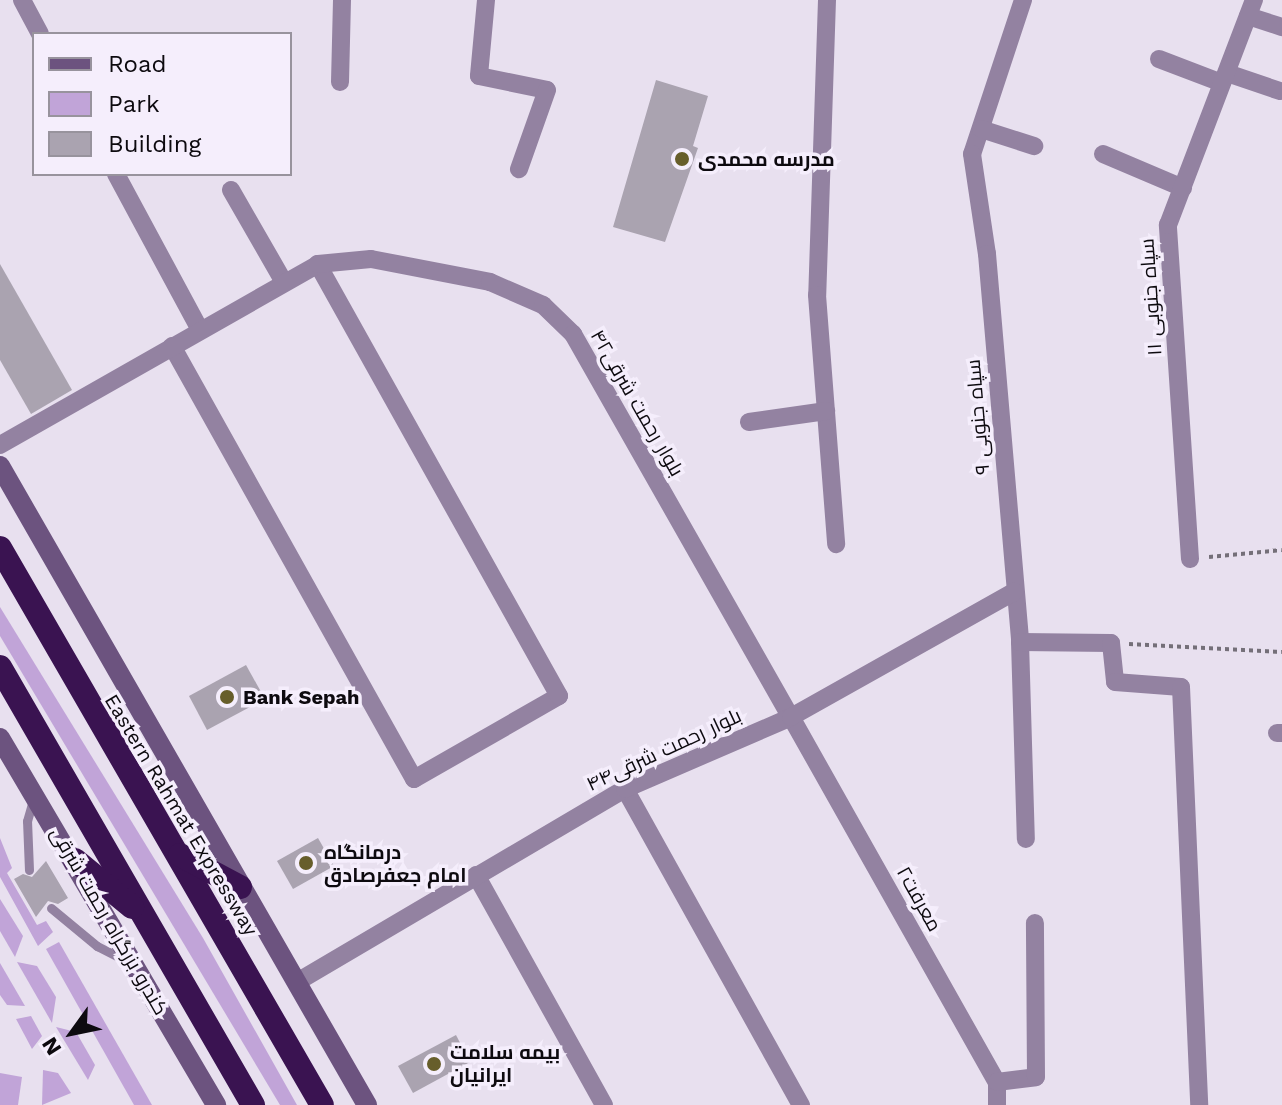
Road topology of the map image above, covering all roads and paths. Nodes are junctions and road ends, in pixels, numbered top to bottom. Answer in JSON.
{"nodes":[{"id":1,"x":22,"y":0,"type":"edge"},
{"id":2,"x":342,"y":0,"type":"edge"},
{"id":3,"x":486,"y":0,"type":"edge"},
{"id":4,"x":827,"y":0,"type":"edge"},
{"id":5,"x":1023,"y":0,"type":"edge"},
{"id":6,"x":1249,"y":5,"type":"edge"},
{"id":7,"x":1282,"y":27,"type":"edge"},
{"id":8,"x":39,"y":32,"type":"edge"},
{"id":9,"x":1159,"y":59,"type":"dead end"},
{"id":10,"x":1224,"y":78,"type":"junction"},
{"id":11,"x":340,"y":82,"type":"dead end"},
{"id":12,"x":1280,"y":91,"type":"dead end"},
{"id":13,"x":981,"y":129,"type":"junction"},
{"id":14,"x":1034,"y":146,"type":"dead end"},
{"id":15,"x":1103,"y":154,"type":"dead end"},
{"id":16,"x":519,"y":169,"type":"dead end"},
{"id":17,"x":117,"y":176,"type":"edge"},
{"id":18,"x":1183,"y":188,"type":"junction"},
{"id":19,"x":231,"y":190,"type":"dead end"},
{"id":20,"x":318,"y":264,"type":"junction"},
{"id":21,"x":284,"y":282,"type":"junction"},
{"id":22,"x":199,"y":328,"type":"junction"},
{"id":23,"x":172,"y":346,"type":"junction"},
{"id":24,"x":826,"y":411,"type":"junction"},
{"id":25,"x":749,"y":422,"type":"dead end"},
{"id":26,"x":0,"y":445,"type":"edge"},
{"id":27,"x":0,"y":466,"type":"edge"},
{"id":28,"x":836,"y":544,"type":"dead end"},
{"id":29,"x":0,"y":548,"type":"edge"},
{"id":30,"x":1282,"y":550,"type":"edge"},
{"id":31,"x":1190,"y":559,"type":"joint"},
{"id":32,"x":1014,"y":592,"type":"junction"},
{"id":33,"x":1020,"y":642,"type":"junction"},
{"id":34,"x":1111,"y":643,"type":"junction"},
{"id":35,"x":1282,"y":652,"type":"edge"},
{"id":36,"x":0,"y":667,"type":"edge"},
{"id":37,"x":791,"y":717,"type":"junction"},
{"id":38,"x":0,"y":738,"type":"edge"},
{"id":39,"x":625,"y":789,"type":"junction"},
{"id":40,"x":34,"y":794,"type":"junction"},
{"id":41,"x":1026,"y":839,"type":"dead end"},
{"id":42,"x":180,"y":855,"type":"junction"},
{"id":43,"x":75,"y":860,"type":"junction"},
{"id":44,"x":29,"y":870,"type":"dead end"},
{"id":45,"x":476,"y":875,"type":"junction"},
{"id":46,"x":240,"y":887,"type":"junction"},
{"id":47,"x":51,"y":908,"type":"dead end"},
{"id":48,"x":145,"y":919,"type":"junction"},
{"id":49,"x":1035,"y":923,"type":"dead end"},
{"id":50,"x":133,"y":964,"type":"junction"},
{"id":51,"x":297,"y":982,"type":"junction"},
{"id":52,"x":997,"y":1082,"type":"junction"},
{"id":53,"x":216,"y":1105,"type":"edge"},
{"id":54,"x":253,"y":1105,"type":"edge"},
{"id":55,"x":322,"y":1105,"type":"edge"},
{"id":56,"x":367,"y":1105,"type":"edge"},
{"id":57,"x":604,"y":1105,"type":"edge"},
{"id":58,"x":801,"y":1105,"type":"edge"},
{"id":59,"x":997,"y":1105,"type":"edge"},
{"id":60,"x":1199,"y":1105,"type":"edge"}],
"edges":[{"from":1,"to":8,"type":"street"},
{"from":2,"to":11,"type":"street"},
{"from":3,"to":16,"type":"street"},
{"from":4,"to":24,"type":"street"},
{"from":5,"to":13,"type":"street","name":"۹ سپاه جنوبی"},
{"from":6,"to":7,"type":"street"},
{"from":6,"to":10,"type":"street","name":"۱۱ سپاه جنوبی"},
{"from":9,"to":10,"type":"street"},
{"from":10,"to":12,"type":"street"},
{"from":10,"to":18,"type":"street","name":"۱۱ سپاه جنوبی"},
{"from":13,"to":14,"type":"street"},
{"from":13,"to":32,"type":"street","name":"۹ سپاه جنوبی"},
{"from":15,"to":18,"type":"street"},
{"from":17,"to":22,"type":"street"},
{"from":18,"to":31,"type":"street","name":"۱۱ سپاه جنوبی"},
{"from":19,"to":21,"type":"street"},
{"from":20,"to":21,"type":"street","name":"بلوار رحمت شرقی۴۲"},
{"from":20,"to":23,"type":"street"},
{"from":20,"to":37,"type":"street","name":"بلوار رحمت شرقی۴۲"},
{"from":21,"to":22,"type":"street","name":"بلوار رحمت شرقی۴۲"},
{"from":22,"to":23,"type":"street","name":"بلوار رحمت شرقی۴۲"},
{"from":23,"to":26,"type":"street","name":"بلوار رحمت شرقی۴۲"},
{"from":24,"to":25,"type":"street"},
{"from":24,"to":28,"type":"street"},
{"from":27,"to":46,"type":"main road"},
{"from":29,"to":42,"type":"highway","name":"Eastern Rahmat Expressway"},
{"from":30,"to":31,"type":"path"},
{"from":32,"to":33,"type":"street","name":"۹ سپاه جنوبی"},
{"from":32,"to":37,"type":"street","name":"۴۴بلوار رحمت شرقی"},
{"from":33,"to":34,"type":"street"},
{"from":33,"to":41,"type":"street","name":"۹ سپاه جنوبی"},
{"from":34,"to":35,"type":"path"},
{"from":34,"to":60,"type":"street"},
{"from":36,"to":48,"type":"highway"},
{"from":37,"to":39,"type":"street","name":"۴۴بلوار رحمت شرقی"},
{"from":37,"to":52,"type":"street","name":"معرفت۲"},
{"from":38,"to":40,"type":"main road","name":"کندرو بزرگراه رحمت شرقی"},
{"from":39,"to":45,"type":"street","name":"۴۴بلوار رحمت شرقی"},
{"from":39,"to":58,"type":"street"},
{"from":40,"to":43,"type":"main road","name":"کندرو بزرگراه رحمت شرقی"},
{"from":40,"to":44,"type":"lane"},
{"from":42,"to":46,"type":"highway"},
{"from":42,"to":55,"type":"highway","name":"Eastern Rahmat Expressway"},
{"from":43,"to":48,"type":"highway"},
{"from":43,"to":50,"type":"main road","name":"کندرو بزرگراه رحمت شرقی"},
{"from":45,"to":51,"type":"street","name":"۴۴بلوار رحمت شرقی"},
{"from":45,"to":57,"type":"street"},
{"from":46,"to":51,"type":"main road"},
{"from":47,"to":50,"type":"lane"},
{"from":48,"to":54,"type":"highway"},
{"from":49,"to":52,"type":"street"},
{"from":50,"to":53,"type":"main road","name":"کندرو بزرگراه رحمت شرقی"},
{"from":51,"to":56,"type":"main road"},
{"from":52,"to":59,"type":"street","name":"معرفت۲"}]}
